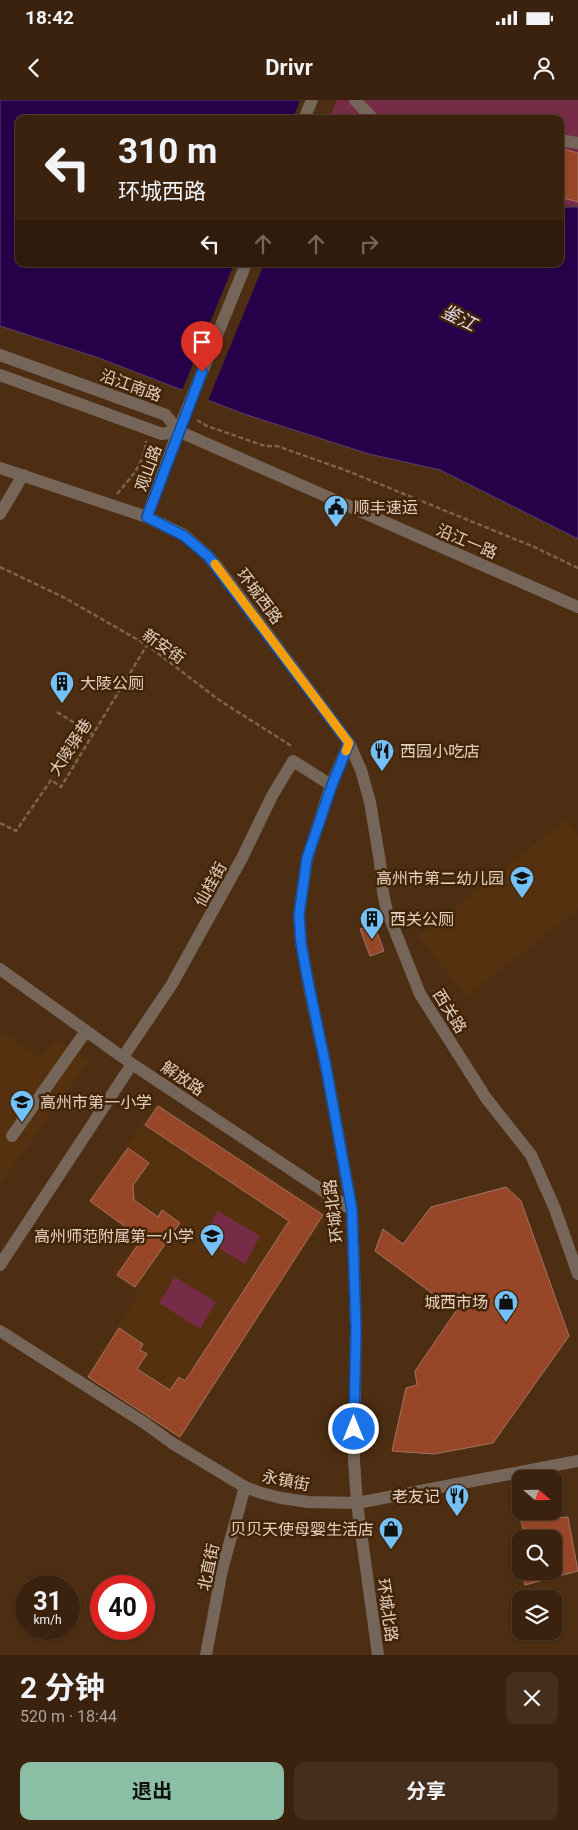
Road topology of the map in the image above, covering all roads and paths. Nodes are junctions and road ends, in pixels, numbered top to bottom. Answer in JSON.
{"nodes":[{"id":1,"x":312,"y":100,"type":"edge"},
{"id":2,"x":355,"y":100,"type":"edge"},
{"id":3,"x":306,"y":115,"type":"edge"},
{"id":4,"x":369,"y":115,"type":"edge"},
{"id":5,"x":564,"y":140,"type":"edge"},
{"id":6,"x":578,"y":142,"type":"edge"},
{"id":7,"x":245,"y":267,"type":"edge"},
{"id":8,"x":0,"y":355,"type":"edge"},
{"id":9,"x":0,"y":375,"type":"edge"},
{"id":10,"x":187,"y":411,"type":"junction"},
{"id":11,"x":178,"y":431,"type":"junction"},
{"id":12,"x":142,"y":438,"type":"dead end"},
{"id":13,"x":0,"y":468,"type":"edge"},
{"id":14,"x":23,"y":475,"type":"junction"},
{"id":15,"x":109,"y":504,"type":"junction"},
{"id":16,"x":0,"y":514,"type":"edge"},
{"id":17,"x":147,"y":517,"type":"junction"},
{"id":18,"x":0,"y":567,"type":"edge"},
{"id":19,"x":578,"y":568,"type":"edge"},
{"id":20,"x":578,"y":607,"type":"edge"},
{"id":21,"x":147,"y":645,"type":"junction"},
{"id":22,"x":57,"y":712,"type":"dead end"},
{"id":23,"x":92,"y":734,"type":"junction"},
{"id":24,"x":349,"y":743,"type":"junction"},
{"id":25,"x":293,"y":761,"type":"junction"},
{"id":26,"x":332,"y":785,"type":"junction"},
{"id":27,"x":0,"y":823,"type":"edge"},
{"id":28,"x":0,"y":969,"type":"edge"},
{"id":29,"x":86,"y":1030,"type":"junction"},
{"id":30,"x":128,"y":1060,"type":"junction"},
{"id":31,"x":12,"y":1136,"type":"dead end"},
{"id":32,"x":352,"y":1210,"type":"junction"},
{"id":33,"x":0,"y":1265,"type":"edge"},
{"id":34,"x":578,"y":1274,"type":"edge"},
{"id":35,"x":0,"y":1331,"type":"edge"},
{"id":36,"x":578,"y":1461,"type":"edge"},
{"id":37,"x":245,"y":1486,"type":"junction"},
{"id":38,"x":358,"y":1503,"type":"junction"},
{"id":39,"x":206,"y":1655,"type":"edge"},
{"id":40,"x":378,"y":1655,"type":"edge"}],
"edges":[{"from":1,"to":3,"type":"street"},
{"from":2,"to":4,"type":"street"},
{"from":5,"to":6,"type":"street"},
{"from":7,"to":10,"type":"street","name":"观山路"},
{"from":8,"to":11,"type":"street","name":"沿江南路"},
{"from":9,"to":11,"type":"street"},
{"from":10,"to":11,"type":"street","name":"观山路"},
{"from":10,"to":19,"type":"path"},
{"from":11,"to":17,"type":"street","name":"观山路"},
{"from":11,"to":20,"type":"street","name":"沿江一路"},
{"from":12,"to":15,"type":"path"},
{"from":13,"to":14,"type":"street","name":"环城西路"},
{"from":14,"to":15,"type":"street","name":"环城西路"},
{"from":14,"to":16,"type":"street"},
{"from":15,"to":17,"type":"street","name":"环城西路"},
{"from":17,"to":24,"type":"street","name":"环城西路"},
{"from":18,"to":21,"type":"path","name":"新安街"},
{"from":21,"to":23,"type":"path","name":"大陵驿巷"},
{"from":21,"to":25,"type":"path","name":"新安街"},
{"from":22,"to":23,"type":"path"},
{"from":23,"to":27,"type":"path","name":"大陵驿巷"},
{"from":24,"to":26,"type":"street","name":"环城北路"},
{"from":24,"to":34,"type":"street","name":"西关路"},
{"from":25,"to":26,"type":"street"},
{"from":25,"to":30,"type":"street","name":"仙桂街"},
{"from":26,"to":32,"type":"street","name":"环城北路"},
{"from":28,"to":29,"type":"street","name":"解放路"},
{"from":29,"to":30,"type":"street","name":"解放路"},
{"from":29,"to":31,"type":"street"},
{"from":30,"to":32,"type":"street","name":"解放路"},
{"from":30,"to":33,"type":"street","name":"仙桂街"},
{"from":32,"to":38,"type":"street","name":"环城北路"},
{"from":35,"to":37,"type":"street","name":"永镇街"},
{"from":36,"to":38,"type":"street","name":"永镇街"},
{"from":37,"to":38,"type":"street","name":"永镇街"},
{"from":37,"to":39,"type":"street","name":"北直街"},
{"from":38,"to":40,"type":"street","name":"环城北路"}]}
